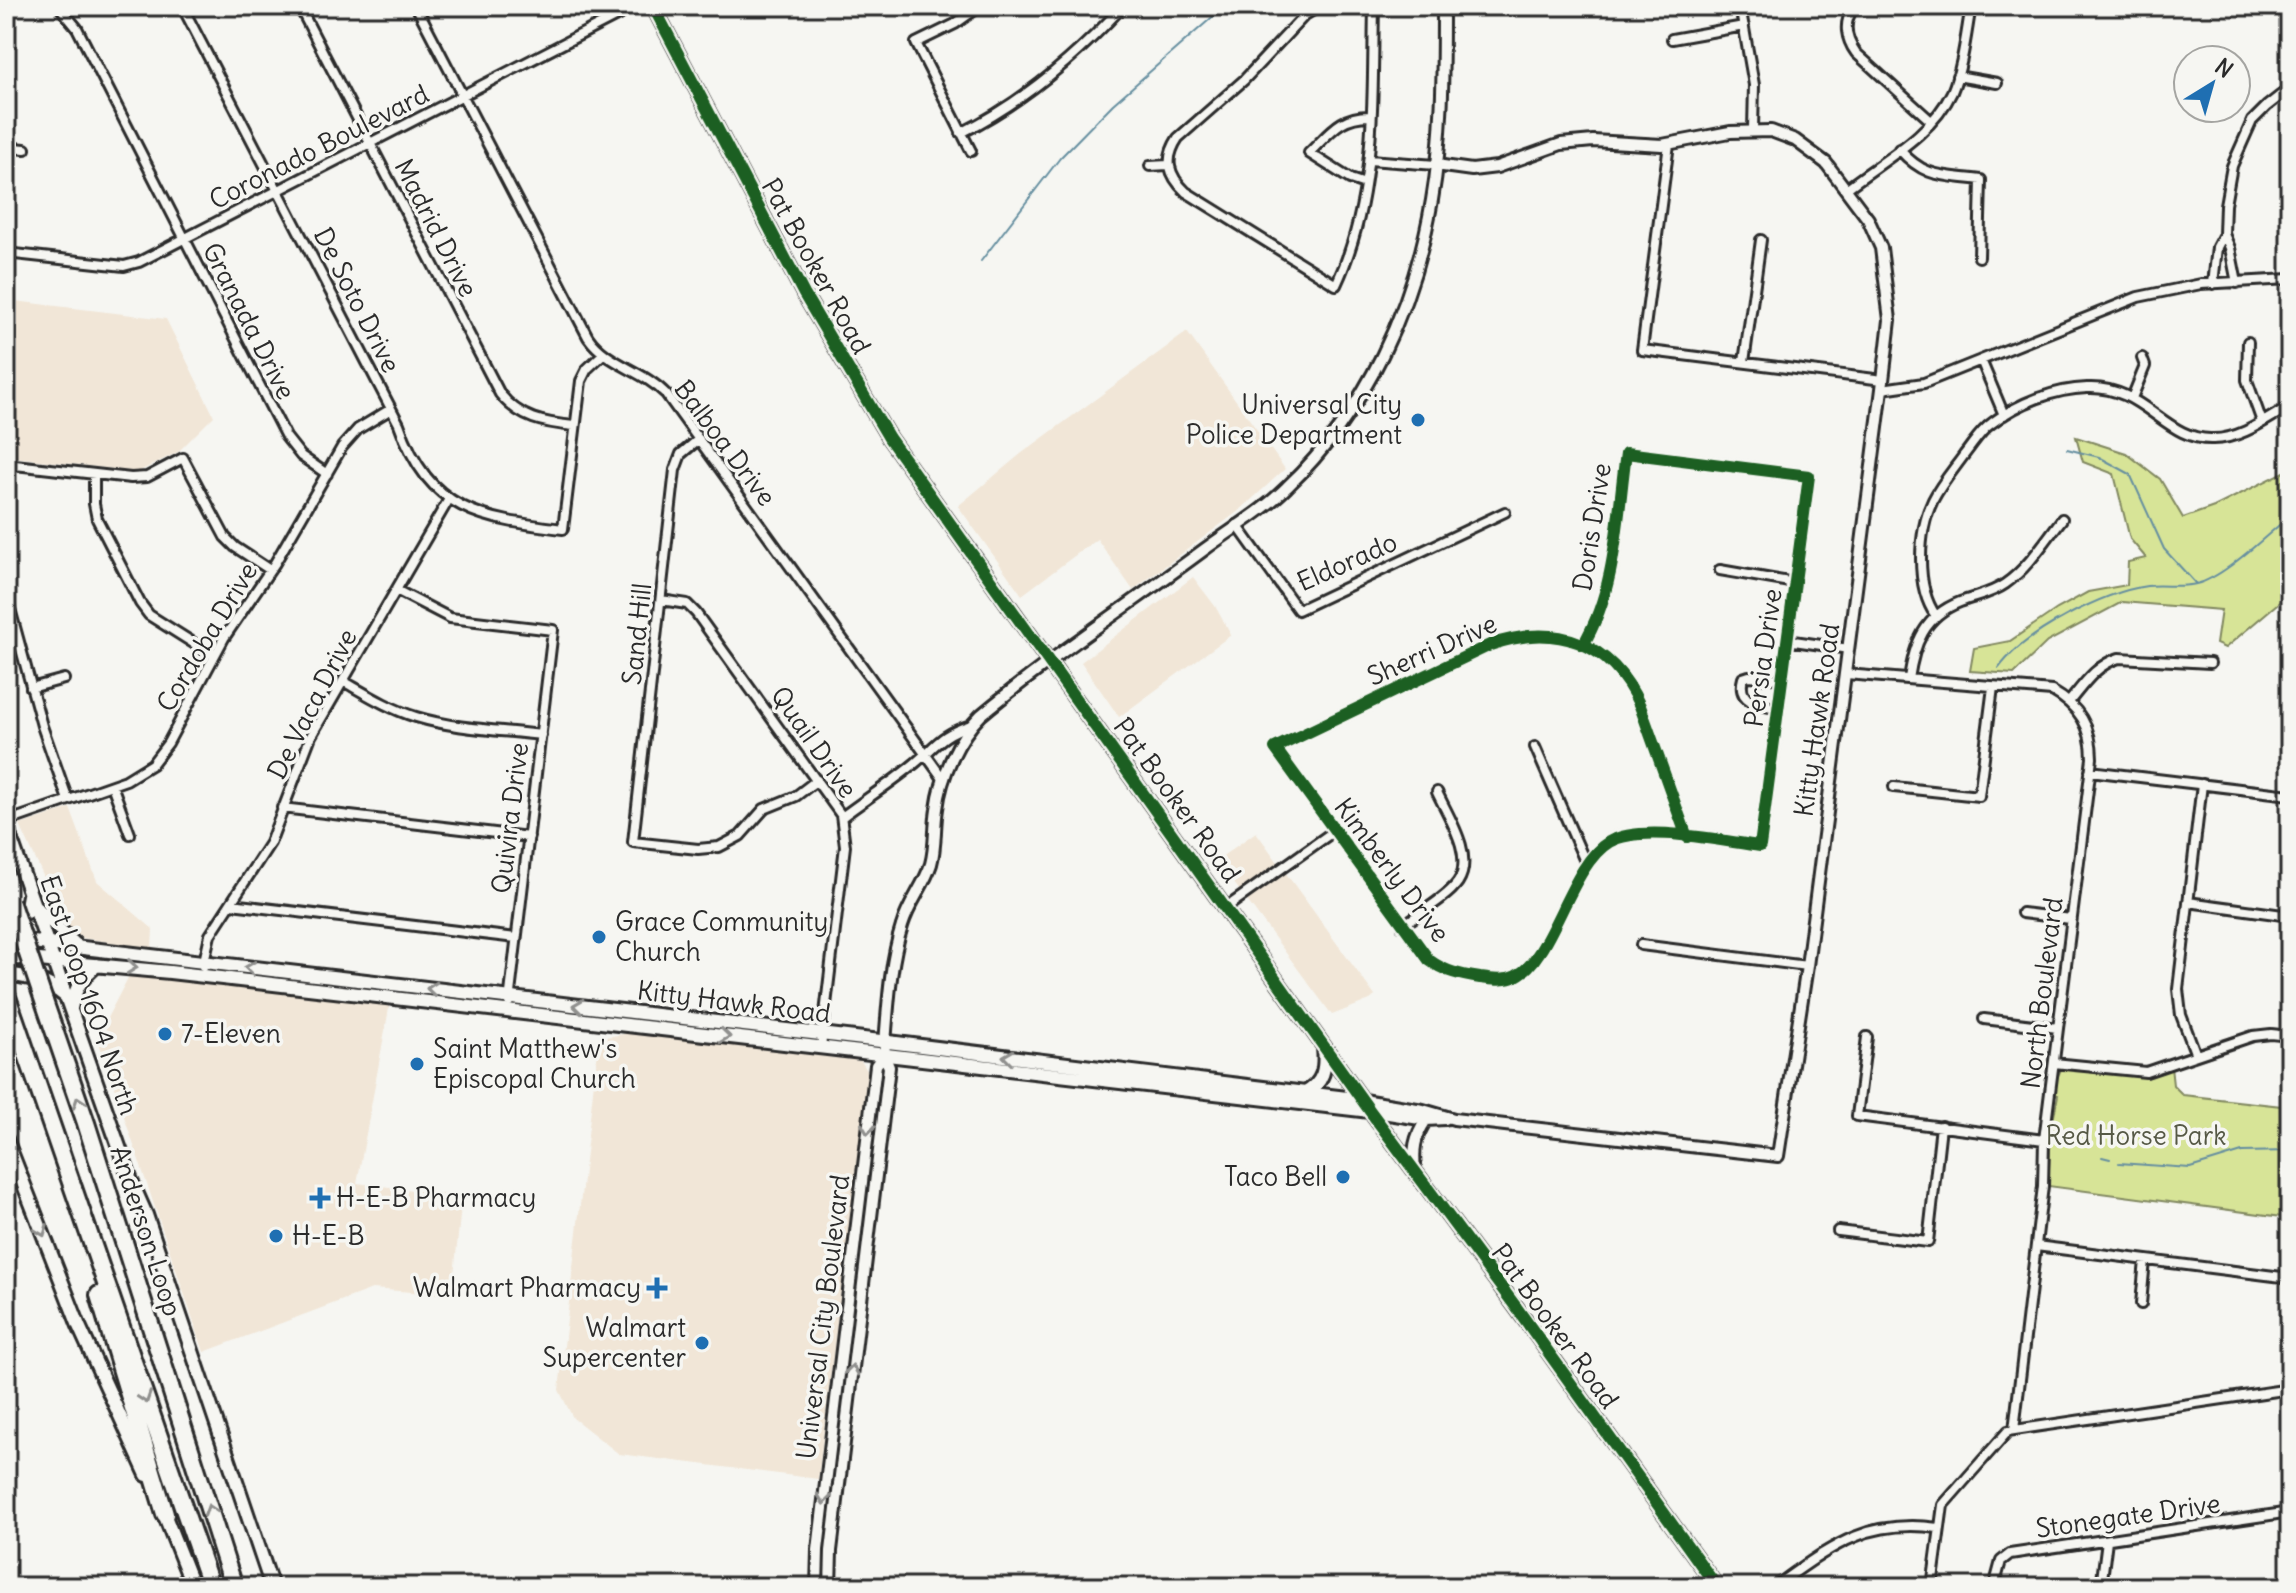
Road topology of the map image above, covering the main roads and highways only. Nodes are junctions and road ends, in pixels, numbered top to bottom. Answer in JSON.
{"nodes":[{"id":1,"x":653,"y":6,"type":"edge"},
{"id":2,"x":6,"y":824,"type":"edge"},
{"id":3,"x":29,"y":891,"type":"junction"},
{"id":4,"x":8,"y":896,"type":"edge"},
{"id":5,"x":34,"y":906,"type":"junction"},
{"id":6,"x":6,"y":921,"type":"edge"},
{"id":7,"x":6,"y":939,"type":"edge"},
{"id":8,"x":48,"y":944,"type":"junction"},
{"id":9,"x":79,"y":948,"type":"junction"},
{"id":10,"x":6,"y":957,"type":"edge"},
{"id":11,"x":54,"y":962,"type":"junction"},
{"id":12,"x":97,"y":965,"type":"junction"},
{"id":13,"x":203,"y":969,"type":"junction"},
{"id":14,"x":6,"y":974,"type":"edge"},
{"id":15,"x":6,"y":994,"type":"edge"},
{"id":16,"x":70,"y":1003,"type":"junction"},
{"id":17,"x":1324,"y":1044,"type":"junction"},
{"id":18,"x":28,"y":1059,"type":"junction"},
{"id":19,"x":1221,"y":1088,"type":"junction"},
{"id":20,"x":1305,"y":1093,"type":"junction"},
{"id":21,"x":1367,"y":1106,"type":"junction"},
{"id":22,"x":6,"y":1139,"type":"edge"},
{"id":23,"x":165,"y":1514,"type":"junction"},
{"id":24,"x":193,"y":1587,"type":"edge"},
{"id":25,"x":211,"y":1587,"type":"edge"},
{"id":26,"x":234,"y":1587,"type":"edge"},
{"id":27,"x":272,"y":1587,"type":"edge"},
{"id":28,"x":1717,"y":1587,"type":"edge"}],
"edges":[{"from":1,"to":17,"type":"main road","name":"Pat Booker Road"},
{"from":2,"to":3,"type":"main road","name":"East Loop 1604 North"},
{"from":3,"to":5,"type":"main road","name":"East Loop 1604 North"},
{"from":3,"to":6,"type":"main road"},
{"from":26,"to":4,"type":"highway","name":"Anderson Loop","one_way":true,"bridge":true},
{"from":5,"to":8,"type":"main road","name":"East Loop 1604 North"},
{"from":5,"to":9,"type":"main road"},
{"from":7,"to":8,"type":"main road","name":"Kitty Hawk Road"},
{"from":8,"to":9,"type":"main road","name":"Kitty Hawk Road"},
{"from":8,"to":11,"type":"main road","name":"East Loop 1604 North"},
{"from":9,"to":13,"type":"main road","name":"Kitty Hawk Road"},
{"from":10,"to":11,"type":"main road","name":"Kitty Hawk Road"},
{"from":11,"to":12,"type":"main road","name":"Kitty Hawk Road"},
{"from":11,"to":16,"type":"main road","name":"East Loop 1604 North"},
{"from":12,"to":13,"type":"main road","name":"Kitty Hawk Road","one_way":true},
{"from":12,"to":16,"type":"main road"},
{"from":13,"to":19,"type":"main road","name":"Kitty Hawk Road"},
{"from":14,"to":16,"type":"main road"},
{"from":15,"to":18,"type":"highway","name":"Anderson Loop"},
{"from":16,"to":27,"type":"main road","name":"East Loop 1604 North"},
{"from":17,"to":20,"type":"main road"},
{"from":17,"to":21,"type":"main road","name":"Pat Booker Road"},
{"from":18,"to":23,"type":"highway"},
{"from":18,"to":25,"type":"highway","name":"Anderson Loop","one_way":true},
{"from":19,"to":20,"type":"main road","name":"Kitty Hawk Road"},
{"from":19,"to":21,"type":"main road","name":"Kitty Hawk Road"},
{"from":20,"to":21,"type":"main road","name":"Kitty Hawk Road"},
{"from":21,"to":28,"type":"main road","name":"Pat Booker Road"},
{"from":22,"to":23,"type":"main road","one_way":true},
{"from":23,"to":24,"type":"main road"}]}
